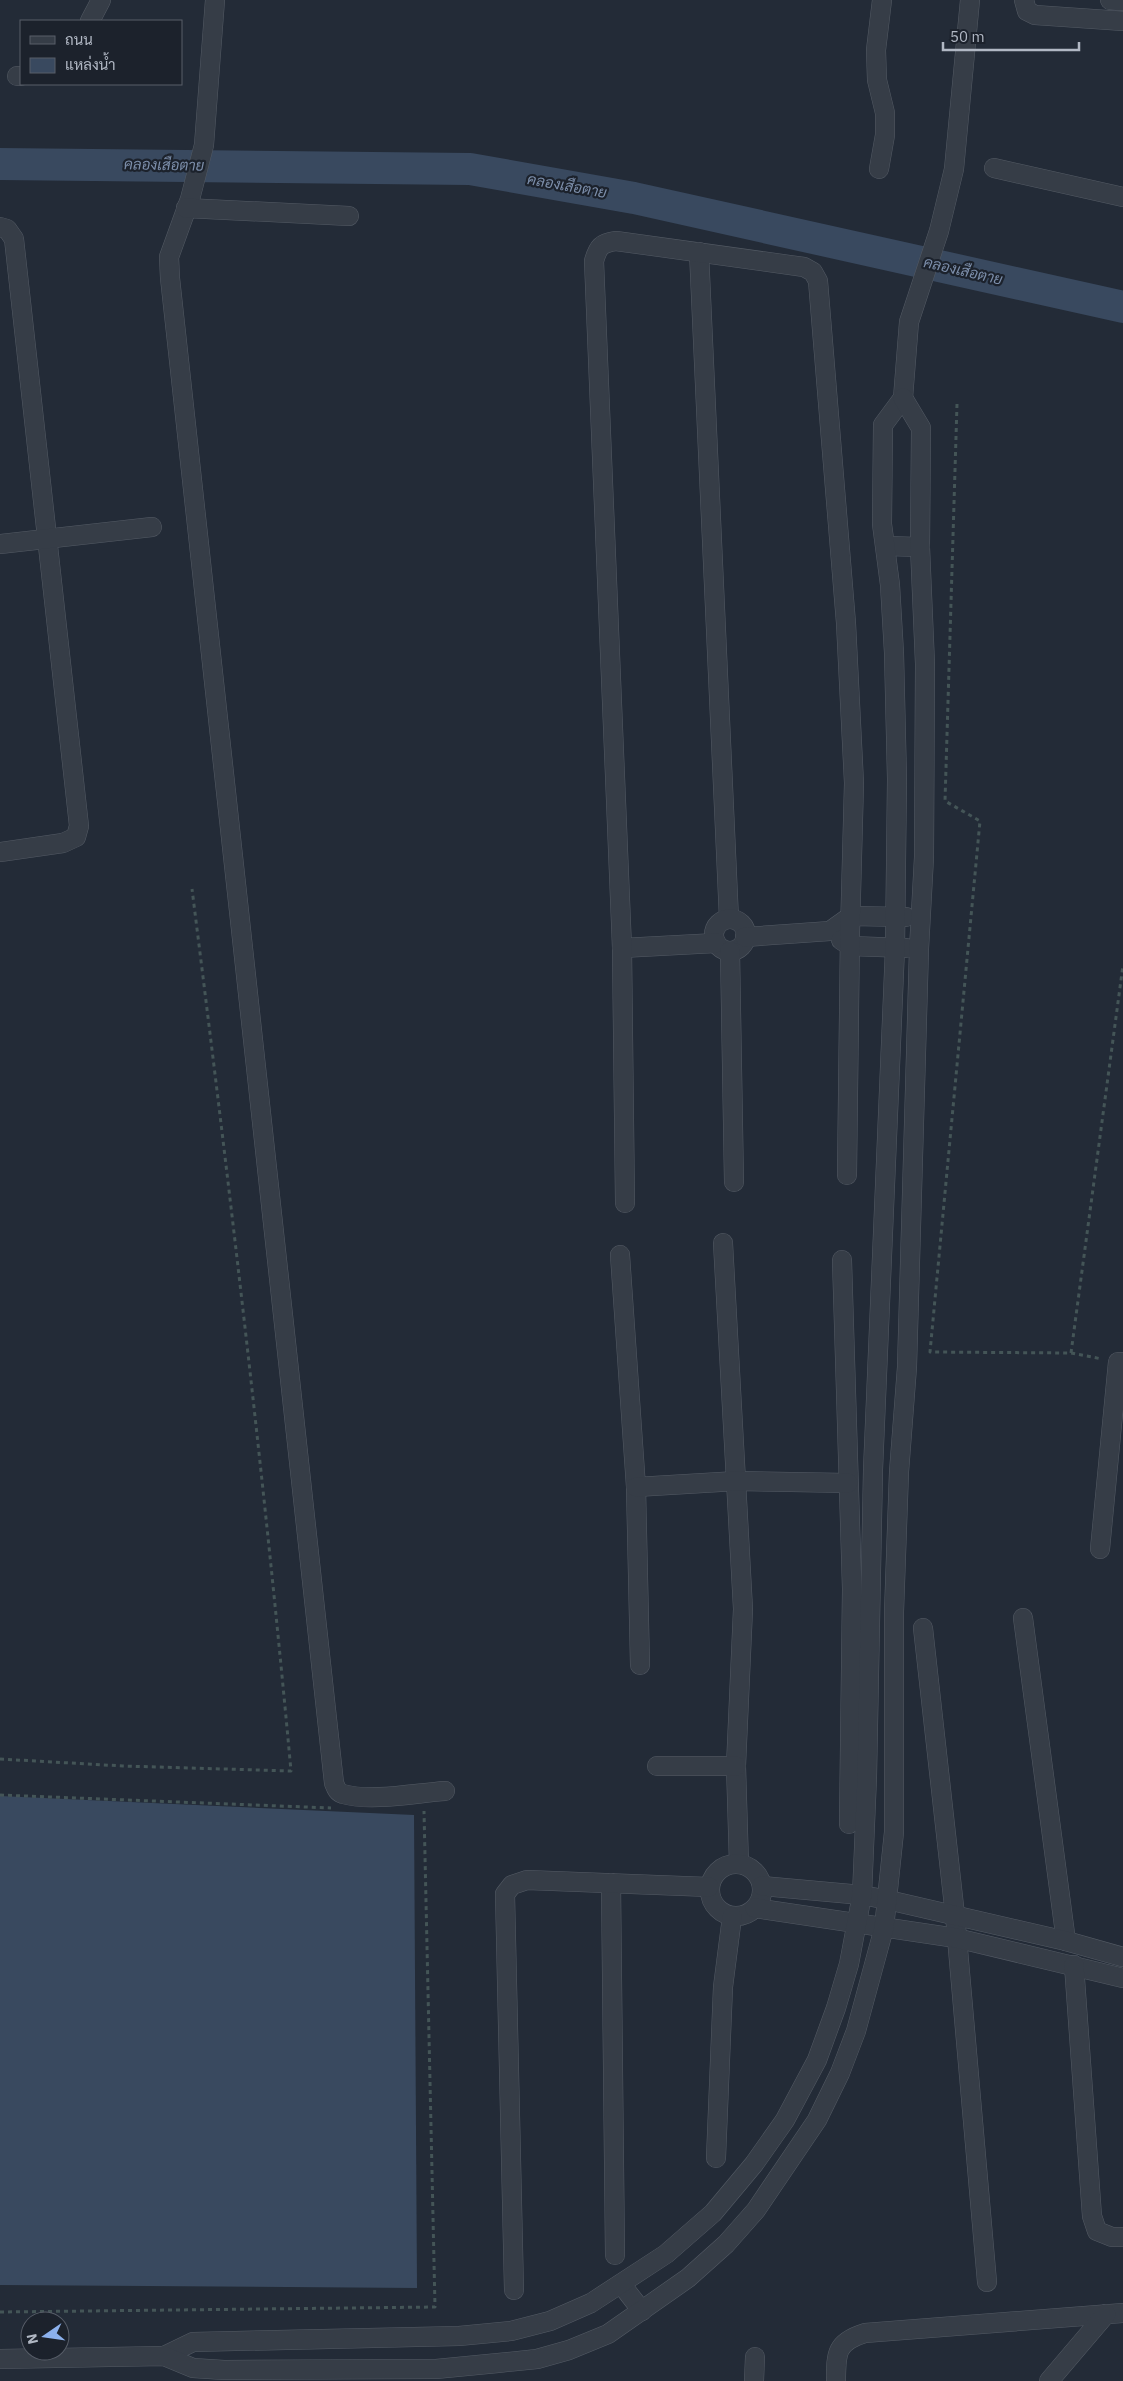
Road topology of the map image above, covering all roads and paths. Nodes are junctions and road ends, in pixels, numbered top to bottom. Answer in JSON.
{"nodes":[{"id":1,"x":101,"y":0,"type":"edge"},
{"id":2,"x":215,"y":0,"type":"edge"},
{"id":3,"x":882,"y":0,"type":"edge"},
{"id":4,"x":970,"y":0,"type":"edge"},
{"id":5,"x":1024,"y":0,"type":"edge"},
{"id":6,"x":1110,"y":0,"type":"edge"},
{"id":7,"x":1123,"y":1,"type":"edge"},
{"id":8,"x":91,"y":20,"type":"edge"},
{"id":9,"x":1123,"y":21,"type":"edge"},
{"id":10,"x":994,"y":168,"type":"dead end"},
{"id":11,"x":879,"y":169,"type":"dead end"},
{"id":12,"x":1123,"y":196,"type":"edge"},
{"id":13,"x":188,"y":204,"type":"junction"},
{"id":14,"x":349,"y":216,"type":"dead end"},
{"id":15,"x":0,"y":228,"type":"edge"},
{"id":16,"x":699,"y":252,"type":"junction"},
{"id":17,"x":903,"y":398,"type":"junction"},
{"id":18,"x":957,"y":404,"type":"dead end"},
{"id":19,"x":152,"y":527,"type":"dead end"},
{"id":20,"x":49,"y":540,"type":"junction"},
{"id":21,"x":0,"y":544,"type":"edge"},
{"id":22,"x":886,"y":546,"type":"junction"},
{"id":23,"x":920,"y":548,"type":"junction"},
{"id":24,"x":0,"y":852,"type":"edge"},
{"id":25,"x":192,"y":889,"type":"dead end"},
{"id":26,"x":850,"y":916,"type":"junction"},
{"id":27,"x":895,"y":916,"type":"junction"},
{"id":28,"x":920,"y":918,"type":"junction"},
{"id":29,"x":728,"y":919,"type":"junction"},
{"id":30,"x":830,"y":932,"type":"junction"},
{"id":31,"x":745,"y":937,"type":"junction"},
{"id":32,"x":850,"y":946,"type":"junction"},
{"id":33,"x":723,"y":947,"type":"junction"},
{"id":34,"x":622,"y":948,"type":"junction"},
{"id":35,"x":895,"y":948,"type":"junction"},
{"id":36,"x":919,"y":949,"type":"junction"},
{"id":37,"x":1123,"y":964,"type":"edge"},
{"id":38,"x":847,"y":1175,"type":"dead end"},
{"id":39,"x":734,"y":1182,"type":"dead end"},
{"id":40,"x":626,"y":1203,"type":"dead end"},
{"id":41,"x":722,"y":1243,"type":"dead end"},
{"id":42,"x":620,"y":1255,"type":"dead end"},
{"id":43,"x":842,"y":1260,"type":"dead end"},
{"id":44,"x":1071,"y":1353,"type":"junction"},
{"id":45,"x":1120,"y":1362,"type":"edge"},
{"id":46,"x":873,"y":1470,"type":"junction"},
{"id":47,"x":899,"y":1472,"type":"junction"},
{"id":48,"x":736,"y":1481,"type":"junction"},
{"id":49,"x":848,"y":1483,"type":"junction"},
{"id":50,"x":636,"y":1487,"type":"junction"},
{"id":51,"x":1100,"y":1549,"type":"dead end"},
{"id":52,"x":1023,"y":1618,"type":"dead end"},
{"id":53,"x":923,"y":1628,"type":"dead end"},
{"id":54,"x":640,"y":1665,"type":"dead end"},
{"id":55,"x":0,"y":1759,"type":"edge"},
{"id":56,"x":657,"y":1766,"type":"dead end"},
{"id":57,"x":736,"y":1766,"type":"junction"},
{"id":58,"x":445,"y":1791,"type":"dead end"},
{"id":59,"x":0,"y":1795,"type":"edge"},
{"id":60,"x":335,"y":1808,"type":"dead end"},
{"id":61,"x":414,"y":1811,"type":"dead end"},
{"id":62,"x":849,"y":1824,"type":"dead end"},
{"id":63,"x":739,"y":1864,"type":"junction"},
{"id":64,"x":611,"y":1883,"type":"junction"},
{"id":65,"x":762,"y":1886,"type":"junction"},
{"id":66,"x":709,"y":1887,"type":"junction"},
{"id":67,"x":862,"y":1895,"type":"junction"},
{"id":68,"x":888,"y":1900,"type":"junction"},
{"id":69,"x":755,"y":1908,"type":"junction"},
{"id":70,"x":955,"y":1915,"type":"junction"},
{"id":71,"x":732,"y":1917,"type":"junction"},
{"id":72,"x":858,"y":1923,"type":"junction"},
{"id":73,"x":884,"y":1928,"type":"junction"},
{"id":74,"x":956,"y":1938,"type":"junction"},
{"id":75,"x":1066,"y":1941,"type":"junction"},
{"id":76,"x":1123,"y":1958,"type":"edge"},
{"id":77,"x":1074,"y":1966,"type":"junction"},
{"id":78,"x":1123,"y":1978,"type":"edge"},
{"id":79,"x":716,"y":2158,"type":"dead end"},
{"id":80,"x":754,"y":2164,"type":"junction"},
{"id":81,"x":779,"y":2179,"type":"junction"},
{"id":82,"x":1123,"y":2237,"type":"edge"},
{"id":83,"x":615,"y":2255,"type":"dead end"},
{"id":84,"x":987,"y":2282,"type":"dead end"},
{"id":85,"x":621,"y":2284,"type":"junction"},
{"id":86,"x":514,"y":2290,"type":"dead end"},
{"id":87,"x":642,"y":2310,"type":"junction"},
{"id":88,"x":0,"y":2312,"type":"edge"},
{"id":89,"x":1115,"y":2313,"type":"edge"},
{"id":90,"x":193,"y":2342,"type":"junction"},
{"id":91,"x":225,"y":2342,"type":"junction"},
{"id":92,"x":164,"y":2356,"type":"junction"},
{"id":93,"x":755,"y":2357,"type":"dead end"},
{"id":94,"x":0,"y":2359,"type":"edge"},
{"id":95,"x":192,"y":2375,"type":"edge"},
{"id":96,"x":224,"y":2376,"type":"edge"},
{"id":97,"x":754,"y":2381,"type":"edge"},
{"id":98,"x":836,"y":2381,"type":"edge"},
{"id":99,"x":1049,"y":2381,"type":"edge"}],
"edges":[{"from":1,"to":8,"type":"street"},
{"from":2,"to":13,"type":"street"},
{"from":3,"to":11,"type":"street"},
{"from":4,"to":17,"type":"street"},
{"from":5,"to":9,"type":"street"},
{"from":6,"to":7,"type":"street"},
{"from":10,"to":12,"type":"street"},
{"from":13,"to":14,"type":"street"},
{"from":13,"to":58,"type":"street"},
{"from":15,"to":20,"type":"street"},
{"from":16,"to":26,"type":"street"},
{"from":16,"to":29,"type":"street"},
{"from":16,"to":34,"type":"street"},
{"from":17,"to":22,"type":"street"},
{"from":17,"to":23,"type":"street"},
{"from":18,"to":44,"type":"path"},
{"from":19,"to":20,"type":"street"},
{"from":20,"to":21,"type":"street"},
{"from":20,"to":24,"type":"street"},
{"from":22,"to":23,"type":"street"},
{"from":22,"to":27,"type":"street"},
{"from":23,"to":28,"type":"street"},
{"from":25,"to":55,"type":"path"},
{"from":26,"to":27,"type":"street"},
{"from":26,"to":30,"type":"street"},
{"from":26,"to":32,"type":"street"},
{"from":27,"to":28,"type":"street"},
{"from":27,"to":35,"type":"street"},
{"from":28,"to":36,"type":"street"},
{"from":29,"to":31,"type":"street"},
{"from":29,"to":33,"type":"street"},
{"from":30,"to":31,"type":"street"},
{"from":30,"to":32,"type":"street"},
{"from":31,"to":33,"type":"street"},
{"from":32,"to":35,"type":"street"},
{"from":32,"to":38,"type":"street"},
{"from":33,"to":34,"type":"street"},
{"from":33,"to":39,"type":"street"},
{"from":34,"to":40,"type":"street"},
{"from":35,"to":36,"type":"street"},
{"from":35,"to":46,"type":"street"},
{"from":36,"to":47,"type":"street"},
{"from":37,"to":44,"type":"path"},
{"from":41,"to":48,"type":"street"},
{"from":42,"to":50,"type":"street"},
{"from":43,"to":49,"type":"street"},
{"from":44,"to":45,"type":"path"},
{"from":45,"to":51,"type":"street"},
{"from":46,"to":47,"type":"street"},
{"from":46,"to":67,"type":"street"},
{"from":47,"to":68,"type":"street"},
{"from":48,"to":49,"type":"street"},
{"from":48,"to":50,"type":"street"},
{"from":48,"to":57,"type":"street"},
{"from":49,"to":62,"type":"street"},
{"from":50,"to":54,"type":"street"},
{"from":52,"to":75,"type":"street"},
{"from":53,"to":70,"type":"street"},
{"from":56,"to":57,"type":"street"},
{"from":57,"to":63,"type":"street"},
{"from":59,"to":60,"type":"path"},
{"from":61,"to":88,"type":"path"},
{"from":63,"to":65,"type":"street"},
{"from":63,"to":66,"type":"street"},
{"from":64,"to":66,"type":"street"},
{"from":64,"to":83,"type":"street"},
{"from":64,"to":86,"type":"street"},
{"from":65,"to":67,"type":"street"},
{"from":65,"to":69,"type":"street"},
{"from":66,"to":71,"type":"street"},
{"from":67,"to":68,"type":"street"},
{"from":67,"to":72,"type":"street"},
{"from":68,"to":70,"type":"street"},
{"from":68,"to":73,"type":"street"},
{"from":69,"to":71,"type":"street"},
{"from":69,"to":72,"type":"street"},
{"from":70,"to":74,"type":"street"},
{"from":70,"to":75,"type":"street"},
{"from":71,"to":79,"type":"street"},
{"from":72,"to":73,"type":"street"},
{"from":72,"to":80,"type":"street"},
{"from":73,"to":74,"type":"street"},
{"from":73,"to":81,"type":"street"},
{"from":74,"to":77,"type":"street"},
{"from":74,"to":84,"type":"street"},
{"from":75,"to":76,"type":"street"},
{"from":77,"to":78,"type":"street"},
{"from":77,"to":82,"type":"street"},
{"from":80,"to":81,"type":"street"},
{"from":80,"to":85,"type":"street"},
{"from":81,"to":87,"type":"street"},
{"from":85,"to":87,"type":"street"},
{"from":85,"to":91,"type":"street"},
{"from":87,"to":96,"type":"street"},
{"from":89,"to":98,"type":"street"},
{"from":89,"to":99,"type":"street"},
{"from":90,"to":91,"type":"street"},
{"from":90,"to":92,"type":"street"},
{"from":90,"to":95,"type":"street"},
{"from":91,"to":96,"type":"street"},
{"from":92,"to":94,"type":"street"},
{"from":92,"to":95,"type":"street"},
{"from":93,"to":97,"type":"street"},
{"from":95,"to":96,"type":"street"}]}
